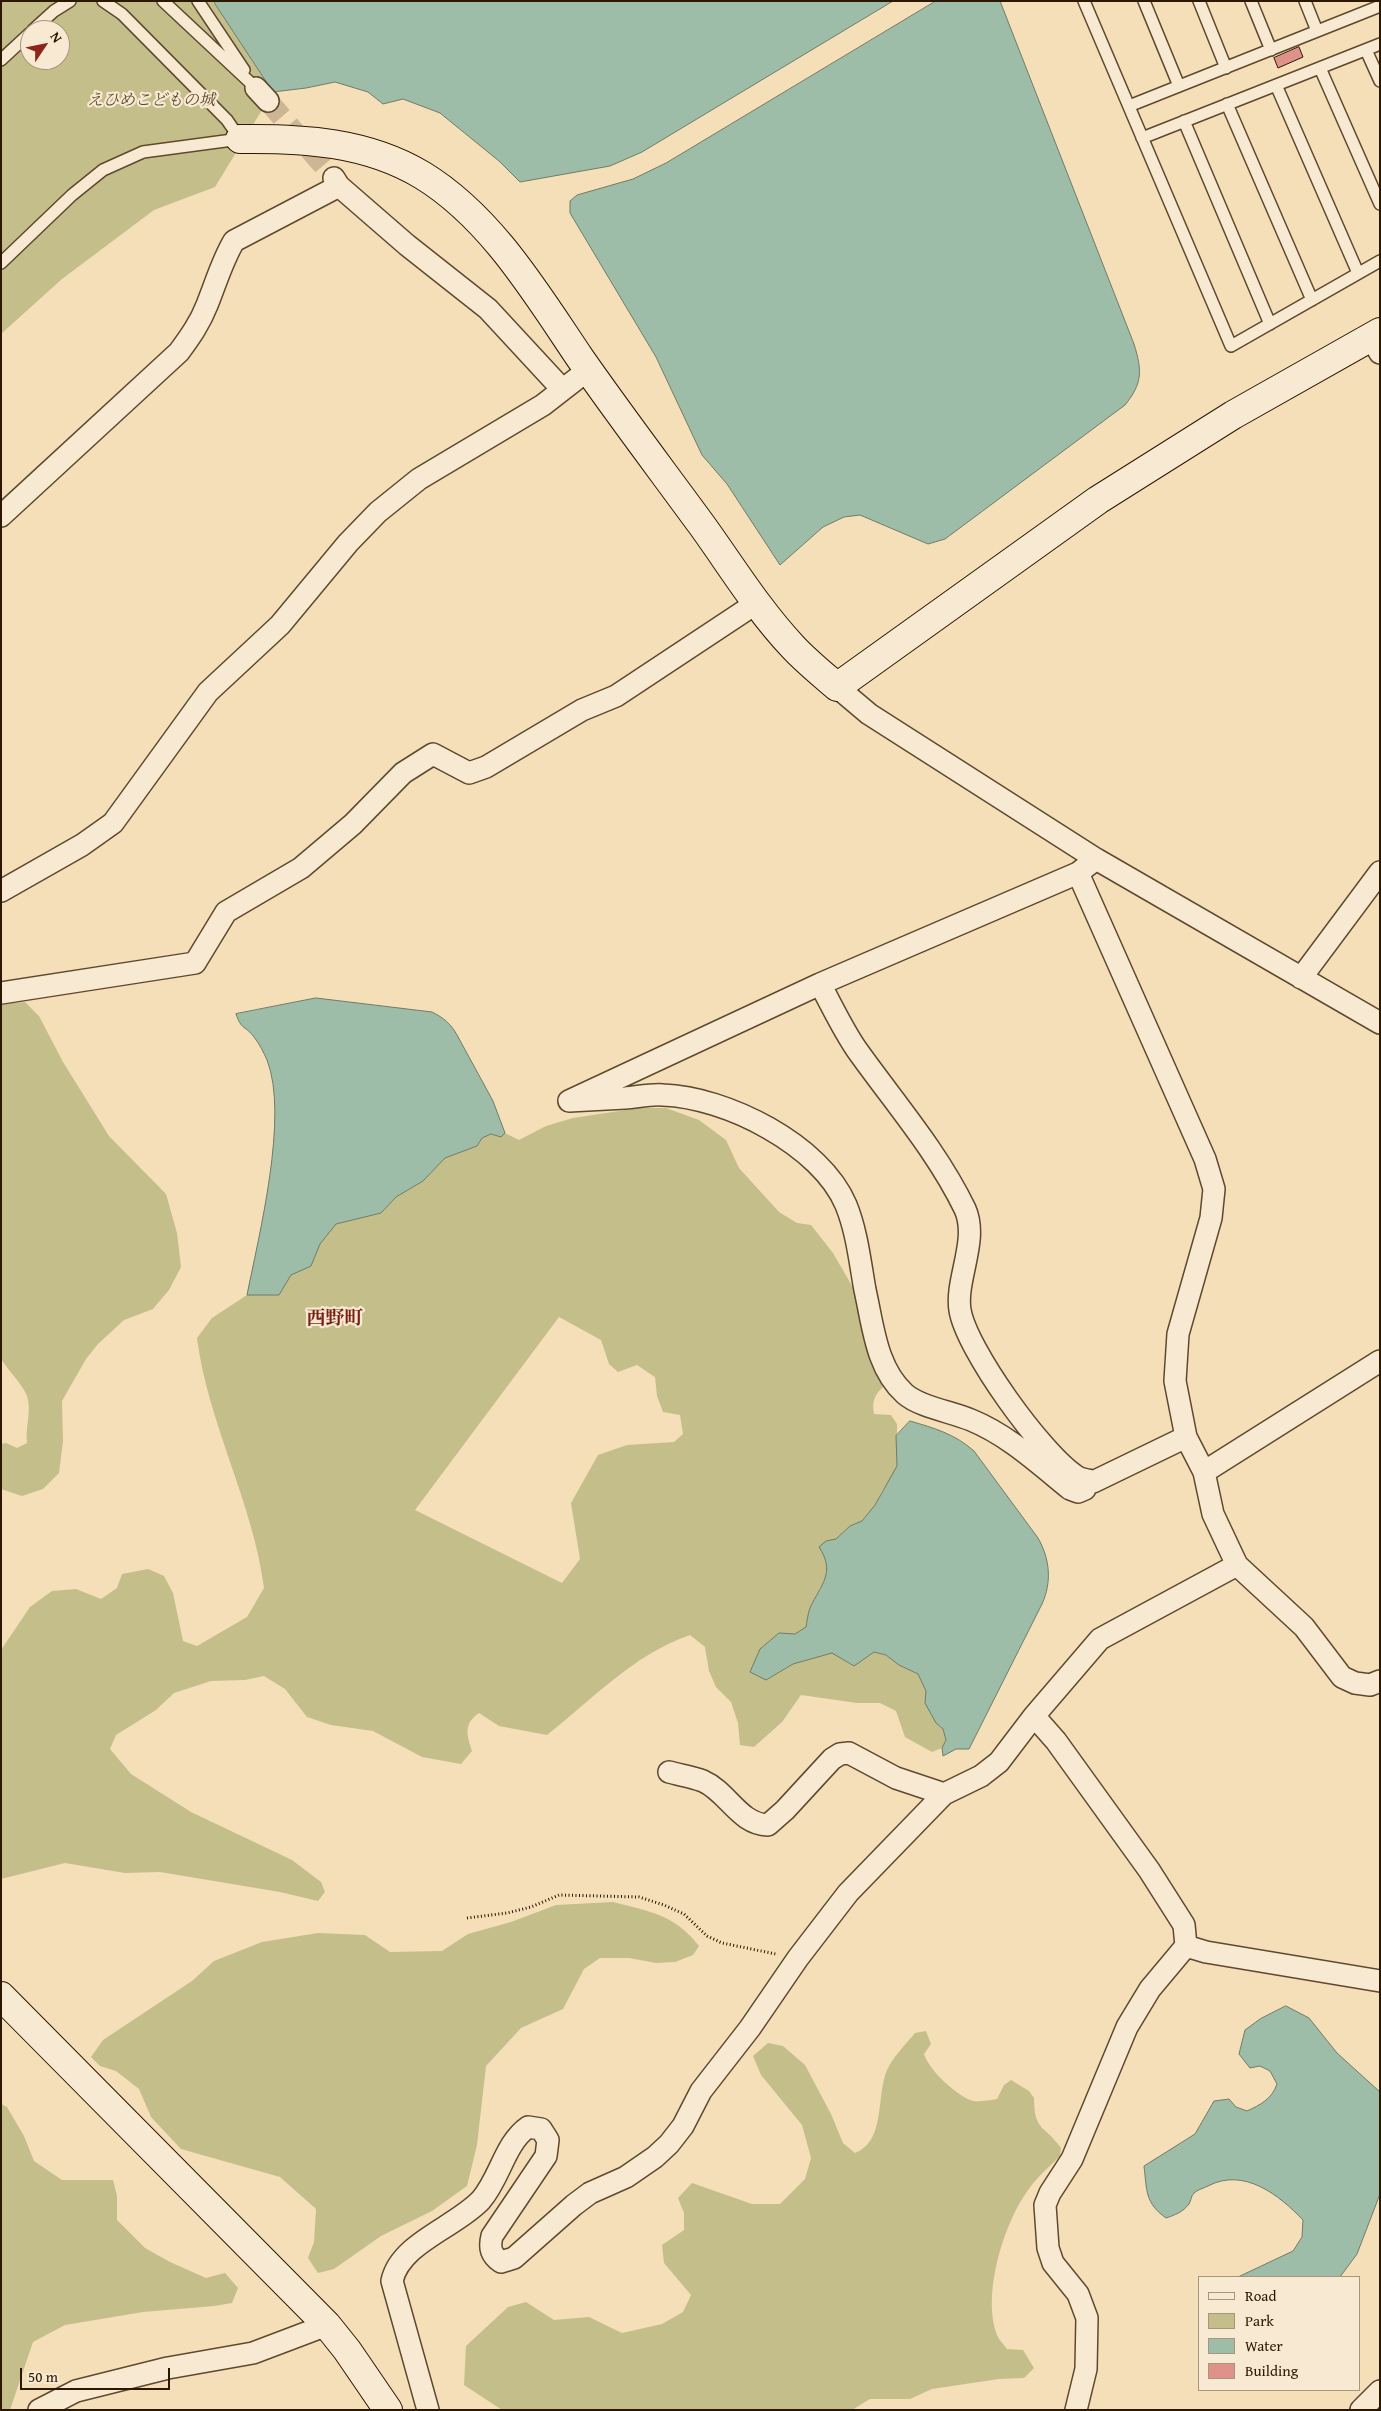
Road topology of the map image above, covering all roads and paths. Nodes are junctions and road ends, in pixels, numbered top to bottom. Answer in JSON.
{"nodes":[{"id":1,"x":70,"y":1,"type":"edge"},
{"id":2,"x":103,"y":1,"type":"edge"},
{"id":3,"x":163,"y":1,"type":"edge"},
{"id":4,"x":198,"y":1,"type":"edge"},
{"id":5,"x":1084,"y":1,"type":"edge"},
{"id":6,"x":1144,"y":1,"type":"edge"},
{"id":7,"x":1199,"y":1,"type":"edge"},
{"id":8,"x":1251,"y":1,"type":"edge"},
{"id":9,"x":1305,"y":1,"type":"edge"},
{"id":10,"x":1358,"y":1,"type":"edge"},
{"id":11,"x":1380,"y":6,"type":"edge"},
{"id":12,"x":1362,"y":13,"type":"junction"},
{"id":13,"x":44,"y":20,"type":"edge"},
{"id":14,"x":1317,"y":31,"type":"junction"},
{"id":15,"x":20,"y":42,"type":"edge"},
{"id":16,"x":1380,"y":44,"type":"edge"},
{"id":17,"x":1271,"y":50,"type":"junction"},
{"id":18,"x":1366,"y":50,"type":"junction"},
{"id":19,"x":1,"y":60,"type":"edge"},
{"id":20,"x":1226,"y":68,"type":"junction"},
{"id":21,"x":1320,"y":68,"type":"junction"},
{"id":22,"x":1380,"y":82,"type":"edge"},
{"id":23,"x":1276,"y":85,"type":"junction"},
{"id":24,"x":1179,"y":86,"type":"junction"},
{"id":25,"x":1227,"y":104,"type":"junction"},
{"id":26,"x":1129,"y":106,"type":"junction"},
{"id":27,"x":1184,"y":121,"type":"junction"},
{"id":28,"x":1142,"y":138,"type":"junction"},
{"id":29,"x":240,"y":139,"type":"junction"},
{"id":30,"x":1380,"y":204,"type":"edge"},
{"id":31,"x":1380,"y":261,"type":"edge"},
{"id":32,"x":1,"y":263,"type":"edge"},
{"id":33,"x":1358,"y":273,"type":"junction"},
{"id":34,"x":1312,"y":300,"type":"junction"},
{"id":35,"x":1270,"y":324,"type":"junction"},
{"id":36,"x":1377,"y":341,"type":"edge"},
{"id":37,"x":588,"y":370,"type":"junction"},
{"id":38,"x":562,"y":389,"type":"junction"},
{"id":39,"x":1,"y":516,"type":"edge"},
{"id":40,"x":758,"y":602,"type":"junction"},
{"id":41,"x":837,"y":687,"type":"junction"},
{"id":42,"x":1096,"y":859,"type":"junction"},
{"id":43,"x":1380,"y":872,"type":"edge"},
{"id":44,"x":1078,"y":873,"type":"junction"},
{"id":45,"x":1,"y":891,"type":"edge"},
{"id":46,"x":1301,"y":978,"type":"junction"},
{"id":47,"x":820,"y":984,"type":"junction"},
{"id":48,"x":1,"y":993,"type":"edge"},
{"id":49,"x":1380,"y":1023,"type":"edge"},
{"id":50,"x":1380,"y":1361,"type":"edge"},
{"id":51,"x":1186,"y":1436,"type":"junction"},
{"id":52,"x":1204,"y":1472,"type":"junction"},
{"id":53,"x":1088,"y":1480,"type":"junction"},
{"id":54,"x":1237,"y":1565,"type":"junction"},
{"id":55,"x":1380,"y":1682,"type":"edge"},
{"id":56,"x":1034,"y":1716,"type":"junction"},
{"id":57,"x":669,"y":1772,"type":"dead end"},
{"id":58,"x":944,"y":1794,"type":"junction"},
{"id":59,"x":467,"y":1918,"type":"dead end"},
{"id":60,"x":1186,"y":1946,"type":"junction"},
{"id":61,"x":798,"y":1958,"type":"junction"},
{"id":62,"x":1380,"y":1981,"type":"edge"},
{"id":63,"x":1,"y":1996,"type":"edge"},
{"id":64,"x":327,"y":2325,"type":"junction"},
{"id":65,"x":1380,"y":2391,"type":"edge"},
{"id":66,"x":39,"y":2410,"type":"edge"},
{"id":67,"x":388,"y":2410,"type":"edge"},
{"id":68,"x":428,"y":2410,"type":"edge"},
{"id":69,"x":1076,"y":2410,"type":"edge"},
{"id":70,"x":1361,"y":2410,"type":"edge"}],
"edges":[{"from":1,"to":13,"type":"lane"},
{"from":2,"to":29,"type":"lane"},
{"from":3,"to":4,"type":"lane"},
{"from":5,"to":26,"type":"lane"},
{"from":6,"to":24,"type":"lane"},
{"from":7,"to":20,"type":"lane"},
{"from":8,"to":17,"type":"lane"},
{"from":9,"to":14,"type":"lane"},
{"from":10,"to":12,"type":"lane"},
{"from":11,"to":12,"type":"lane"},
{"from":12,"to":14,"type":"lane"},
{"from":14,"to":17,"type":"lane"},
{"from":15,"to":19,"type":"lane"},
{"from":16,"to":18,"type":"lane"},
{"from":17,"to":20,"type":"lane"},
{"from":18,"to":21,"type":"lane"},
{"from":18,"to":22,"type":"lane"},
{"from":20,"to":24,"type":"lane"},
{"from":21,"to":23,"type":"lane"},
{"from":21,"to":30,"type":"lane"},
{"from":23,"to":25,"type":"lane"},
{"from":23,"to":33,"type":"lane"},
{"from":24,"to":26,"type":"lane"},
{"from":25,"to":27,"type":"lane"},
{"from":25,"to":34,"type":"lane"},
{"from":26,"to":28,"type":"lane"},
{"from":27,"to":28,"type":"lane"},
{"from":27,"to":35,"type":"lane"},
{"from":28,"to":35,"type":"lane"},
{"from":29,"to":32,"type":"lane"},
{"from":29,"to":37,"type":"street"},
{"from":31,"to":33,"type":"lane"},
{"from":33,"to":34,"type":"lane"},
{"from":34,"to":35,"type":"lane"},
{"from":36,"to":41,"type":"street"},
{"from":37,"to":38,"type":"street"},
{"from":37,"to":40,"type":"street"},
{"from":38,"to":39,"type":"street"},
{"from":38,"to":45,"type":"street"},
{"from":40,"to":41,"type":"street"},
{"from":40,"to":48,"type":"street"},
{"from":41,"to":42,"type":"street"},
{"from":42,"to":44,"type":"street"},
{"from":42,"to":46,"type":"street"},
{"from":43,"to":46,"type":"street"},
{"from":44,"to":47,"type":"street"},
{"from":44,"to":51,"type":"street"},
{"from":46,"to":49,"type":"street"},
{"from":47,"to":53,"type":"street"},
{"from":47,"to":53,"type":"street"},
{"from":50,"to":52,"type":"street"},
{"from":51,"to":52,"type":"street"},
{"from":51,"to":53,"type":"street"},
{"from":52,"to":54,"type":"street"},
{"from":54,"to":55,"type":"street"},
{"from":54,"to":56,"type":"street"},
{"from":56,"to":58,"type":"street"},
{"from":56,"to":60,"type":"street"},
{"from":57,"to":58,"type":"street"},
{"from":58,"to":61,"type":"street"},
{"from":59,"to":61,"type":"path"},
{"from":60,"to":62,"type":"street"},
{"from":60,"to":69,"type":"street"},
{"from":61,"to":68,"type":"street"},
{"from":63,"to":64,"type":"street"},
{"from":64,"to":66,"type":"street"},
{"from":64,"to":67,"type":"street"},
{"from":65,"to":70,"type":"street"}]}
